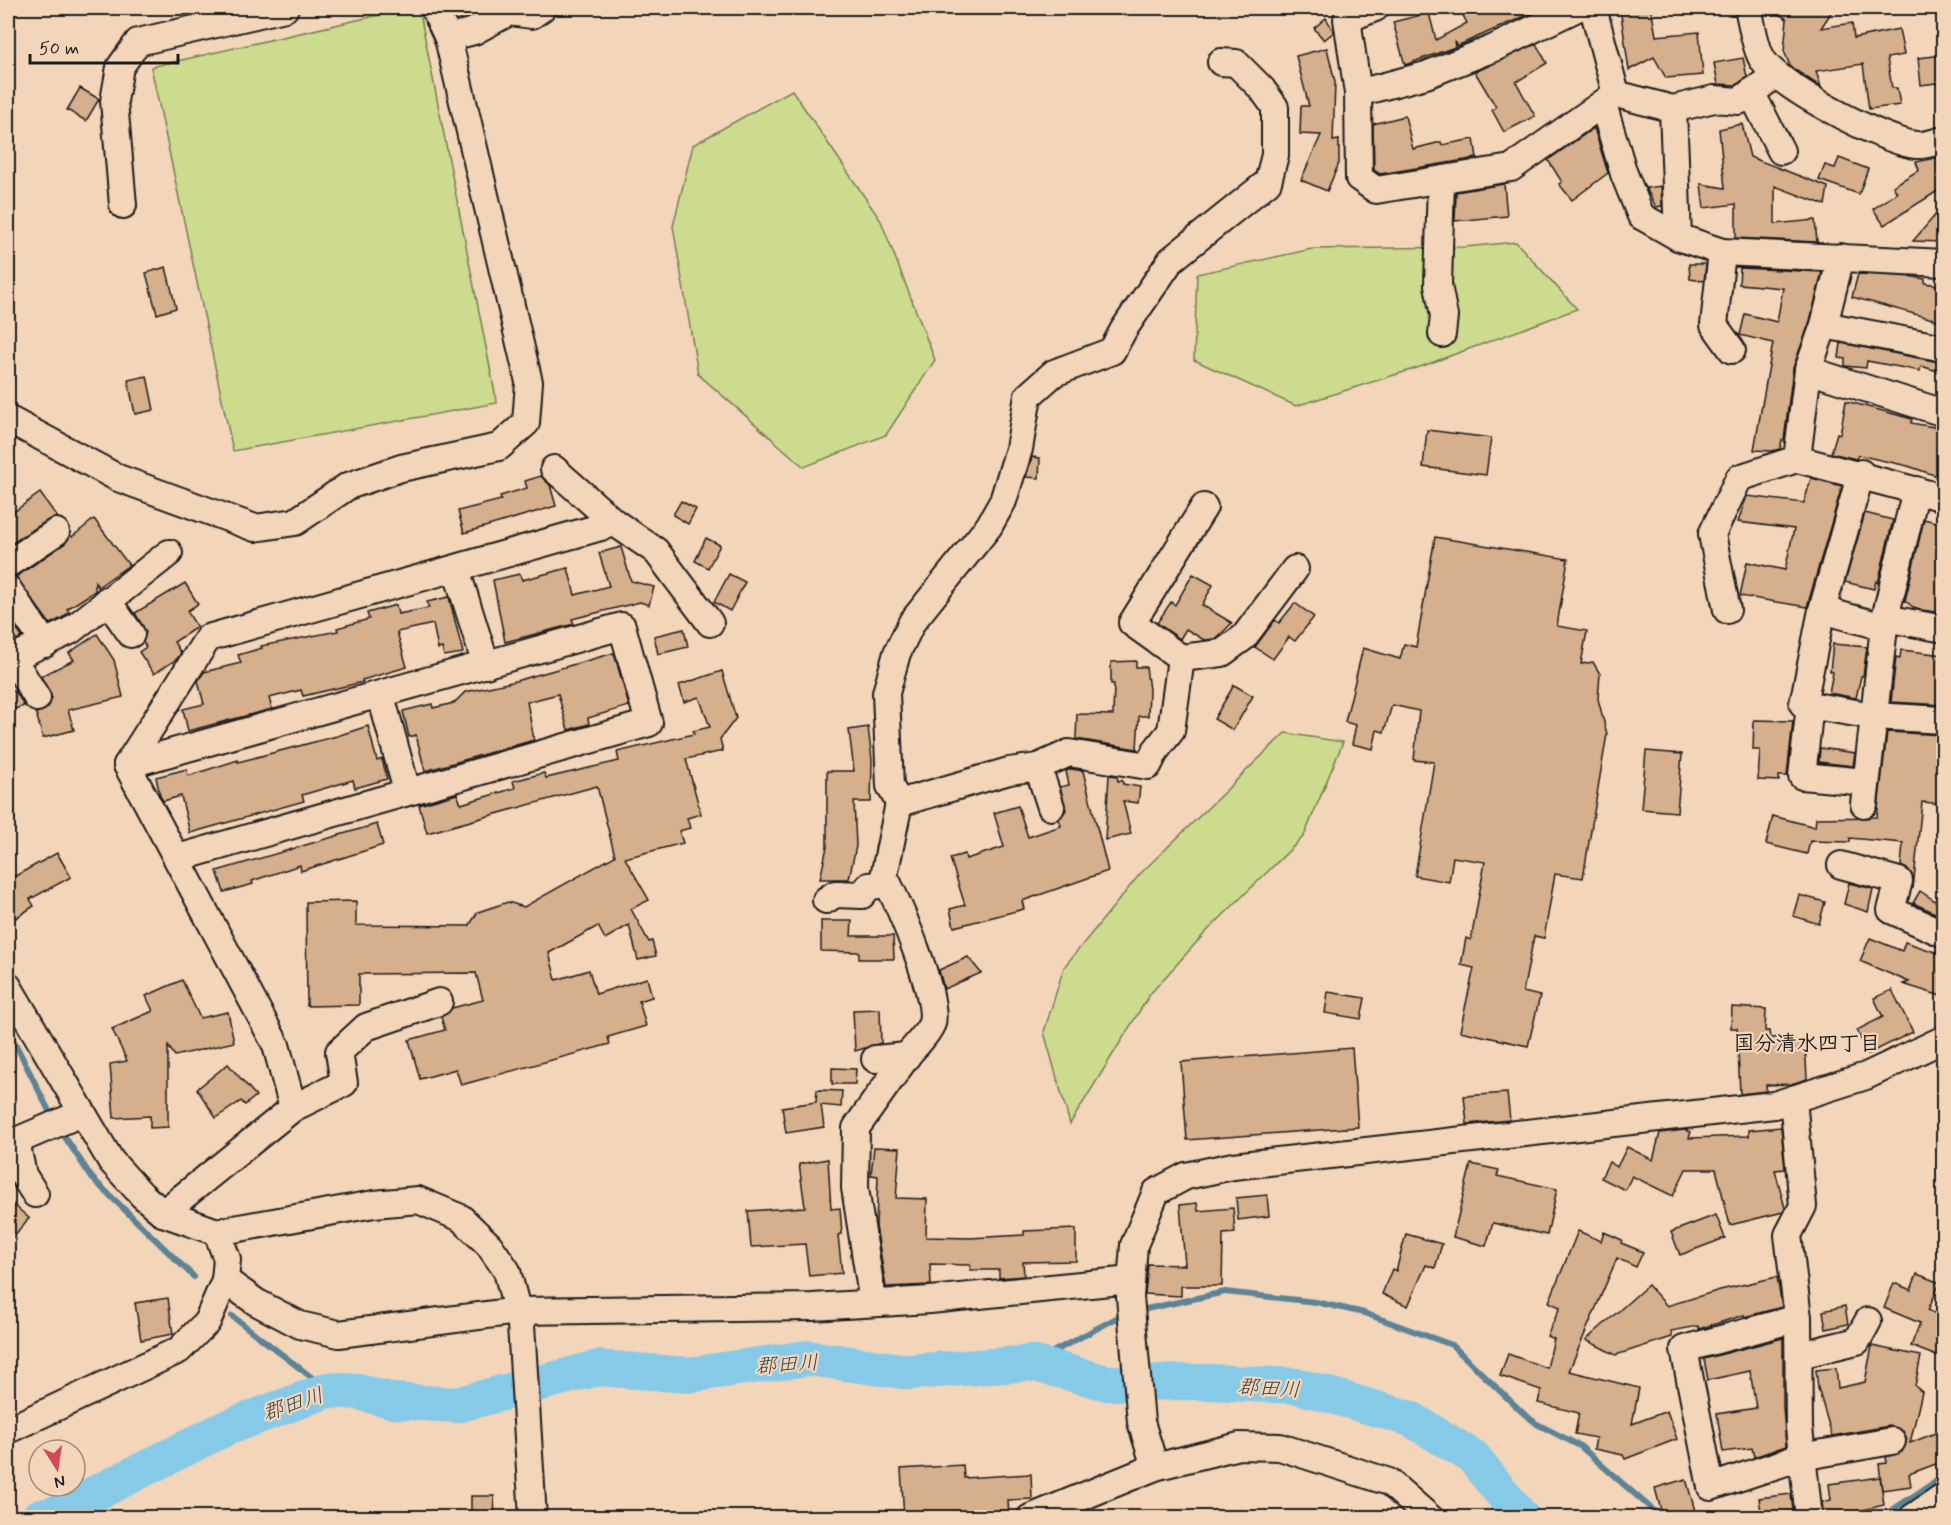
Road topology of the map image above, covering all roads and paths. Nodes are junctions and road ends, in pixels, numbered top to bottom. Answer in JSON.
{"nodes":[{"id":1,"x":285,"y":8,"type":"edge"},
{"id":2,"x":434,"y":8,"type":"edge"},
{"id":3,"x":542,"y":8,"type":"edge"},
{"id":4,"x":1375,"y":8,"type":"edge"},
{"id":5,"x":1577,"y":8,"type":"edge"},
{"id":6,"x":1593,"y":8,"type":"edge"},
{"id":7,"x":1748,"y":8,"type":"edge"},
{"id":8,"x":1339,"y":13,"type":"edge"},
{"id":9,"x":448,"y":38,"type":"junction"},
{"id":10,"x":1221,"y":62,"type":"dead end"},
{"id":11,"x":1776,"y":75,"type":"junction"},
{"id":12,"x":1751,"y":92,"type":"junction"},
{"id":13,"x":1358,"y":93,"type":"junction"},
{"id":14,"x":1610,"y":99,"type":"junction"},
{"id":15,"x":1673,"y":109,"type":"junction"},
{"id":16,"x":1944,"y":140,"type":"edge"},
{"id":17,"x":1781,"y":151,"type":"dead end"},
{"id":18,"x":1441,"y":180,"type":"junction"},
{"id":19,"x":123,"y":206,"type":"dead end"},
{"id":20,"x":1678,"y":237,"type":"junction"},
{"id":21,"x":1722,"y":252,"type":"junction"},
{"id":22,"x":1841,"y":257,"type":"junction"},
{"id":23,"x":1944,"y":263,"type":"edge"},
{"id":24,"x":1824,"y":325,"type":"junction"},
{"id":25,"x":1442,"y":334,"type":"dead end"},
{"id":26,"x":1944,"y":348,"type":"edge"},
{"id":27,"x":1732,"y":350,"type":"dead end"},
{"id":28,"x":1808,"y":370,"type":"junction"},
{"id":29,"x":1944,"y":413,"type":"edge"},
{"id":30,"x":8,"y":419,"type":"edge"},
{"id":31,"x":1797,"y":459,"type":"junction"},
{"id":32,"x":554,"y":469,"type":"dead end"},
{"id":33,"x":1861,"y":474,"type":"junction"},
{"id":34,"x":1916,"y":490,"type":"junction"},
{"id":35,"x":1944,"y":498,"type":"edge"},
{"id":36,"x":1204,"y":507,"type":"dead end"},
{"id":37,"x":615,"y":522,"type":"junction"},
{"id":38,"x":56,"y":532,"type":"dead end"},
{"id":39,"x":169,"y":553,"type":"dead end"},
{"id":40,"x":8,"y":564,"type":"edge"},
{"id":41,"x":456,"y":569,"type":"junction"},
{"id":42,"x":1295,"y":569,"type":"dead end"},
{"id":43,"x":8,"y":589,"type":"edge"},
{"id":44,"x":107,"y":600,"type":"junction"},
{"id":45,"x":1727,"y":610,"type":"dead end"},
{"id":46,"x":1822,"y":610,"type":"junction"},
{"id":47,"x":1885,"y":622,"type":"junction"},
{"id":48,"x":710,"y":623,"type":"dead end"},
{"id":49,"x":1944,"y":629,"type":"edge"},
{"id":50,"x":131,"y":634,"type":"dead end"},
{"id":51,"x":45,"y":644,"type":"junction"},
{"id":52,"x":1181,"y":658,"type":"junction"},
{"id":53,"x":10,"y":660,"type":"edge"},
{"id":54,"x":486,"y":665,"type":"junction"},
{"id":55,"x":381,"y":696,"type":"junction"},
{"id":56,"x":37,"y":698,"type":"dead end"},
{"id":57,"x":1810,"y":705,"type":"junction"},
{"id":58,"x":1873,"y":716,"type":"junction"},
{"id":59,"x":1944,"y":720,"type":"edge"},
{"id":60,"x":127,"y":765,"type":"junction"},
{"id":61,"x":1038,"y":767,"type":"junction"},
{"id":62,"x":407,"y":791,"type":"junction"},
{"id":63,"x":899,"y":803,"type":"junction"},
{"id":64,"x":1052,"y":807,"type":"dead end"},
{"id":65,"x":178,"y":858,"type":"junction"},
{"id":66,"x":1840,"y":865,"type":"dead end"},
{"id":67,"x":888,"y":884,"type":"junction"},
{"id":68,"x":826,"y":900,"type":"dead end"},
{"id":69,"x":1944,"y":934,"type":"edge"},
{"id":70,"x":8,"y":986,"type":"edge"},
{"id":71,"x":439,"y":1002,"type":"dead end"},
{"id":72,"x":1944,"y":1040,"type":"edge"},
{"id":73,"x":907,"y":1056,"type":"junction"},
{"id":74,"x":875,"y":1059,"type":"dead end"},
{"id":75,"x":1793,"y":1099,"type":"junction"},
{"id":76,"x":293,"y":1108,"type":"junction"},
{"id":77,"x":75,"y":1116,"type":"junction"},
{"id":78,"x":22,"y":1186,"type":"edge"},
{"id":79,"x":163,"y":1213,"type":"junction"},
{"id":80,"x":217,"y":1232,"type":"junction"},
{"id":81,"x":225,"y":1280,"type":"junction"},
{"id":82,"x":1130,"y":1288,"type":"junction"},
{"id":83,"x":873,"y":1303,"type":"junction"},
{"id":84,"x":519,"y":1318,"type":"junction"},
{"id":85,"x":1798,"y":1318,"type":"junction"},
{"id":86,"x":1868,"y":1321,"type":"dead end"},
{"id":87,"x":1800,"y":1355,"type":"junction"},
{"id":88,"x":8,"y":1430,"type":"edge"},
{"id":89,"x":1892,"y":1441,"type":"dead end"},
{"id":90,"x":1802,"y":1457,"type":"junction"},
{"id":91,"x":1155,"y":1467,"type":"junction"},
{"id":92,"x":1944,"y":1496,"type":"edge"},
{"id":93,"x":533,"y":1518,"type":"edge"},
{"id":94,"x":1030,"y":1518,"type":"edge"},
{"id":95,"x":1430,"y":1518,"type":"edge"},
{"id":96,"x":1809,"y":1518,"type":"edge"},
{"id":97,"x":1912,"y":1518,"type":"edge"}],
"edges":[{"from":1,"to":19,"type":"street"},
{"from":2,"to":9,"type":"street"},
{"from":3,"to":9,"type":"street"},
{"from":4,"to":8,"type":"street"},
{"from":5,"to":13,"type":"street"},
{"from":6,"to":14,"type":"street"},
{"from":7,"to":11,"type":"street"},
{"from":8,"to":13,"type":"street"},
{"from":9,"to":30,"type":"street"},
{"from":10,"to":63,"type":"street"},
{"from":11,"to":12,"type":"street"},
{"from":11,"to":16,"type":"street"},
{"from":12,"to":15,"type":"street"},
{"from":12,"to":17,"type":"street"},
{"from":13,"to":18,"type":"street"},
{"from":14,"to":15,"type":"street"},
{"from":14,"to":18,"type":"street"},
{"from":14,"to":20,"type":"street"},
{"from":15,"to":20,"type":"street"},
{"from":18,"to":25,"type":"street"},
{"from":20,"to":21,"type":"street"},
{"from":21,"to":22,"type":"street"},
{"from":21,"to":27,"type":"street"},
{"from":22,"to":23,"type":"street"},
{"from":22,"to":24,"type":"street"},
{"from":24,"to":26,"type":"street"},
{"from":24,"to":28,"type":"street"},
{"from":28,"to":29,"type":"street"},
{"from":28,"to":31,"type":"street"},
{"from":31,"to":33,"type":"street"},
{"from":31,"to":45,"type":"street"},
{"from":32,"to":37,"type":"street"},
{"from":33,"to":34,"type":"street"},
{"from":33,"to":46,"type":"street"},
{"from":34,"to":35,"type":"street"},
{"from":34,"to":47,"type":"street"},
{"from":36,"to":52,"type":"street"},
{"from":37,"to":41,"type":"street"},
{"from":37,"to":48,"type":"street"},
{"from":38,"to":40,"type":"street"},
{"from":39,"to":44,"type":"street"},
{"from":41,"to":54,"type":"street"},
{"from":41,"to":60,"type":"street"},
{"from":42,"to":52,"type":"street"},
{"from":43,"to":51,"type":"street"},
{"from":44,"to":50,"type":"street"},
{"from":44,"to":51,"type":"street"},
{"from":46,"to":47,"type":"street"},
{"from":46,"to":57,"type":"street"},
{"from":47,"to":49,"type":"street"},
{"from":47,"to":58,"type":"street"},
{"from":51,"to":53,"type":"street"},
{"from":52,"to":61,"type":"street"},
{"from":53,"to":56,"type":"street"},
{"from":54,"to":55,"type":"street"},
{"from":54,"to":62,"type":"street"},
{"from":55,"to":60,"type":"street"},
{"from":55,"to":62,"type":"street"},
{"from":57,"to":58,"type":"street"},
{"from":57,"to":58,"type":"street"},
{"from":58,"to":59,"type":"street"},
{"from":60,"to":65,"type":"street"},
{"from":61,"to":63,"type":"street"},
{"from":61,"to":64,"type":"street"},
{"from":62,"to":65,"type":"street"},
{"from":63,"to":67,"type":"street"},
{"from":65,"to":76,"type":"street"},
{"from":66,"to":69,"type":"street"},
{"from":67,"to":68,"type":"street"},
{"from":67,"to":73,"type":"street"},
{"from":70,"to":77,"type":"street"},
{"from":71,"to":76,"type":"street"},
{"from":72,"to":75,"type":"street"},
{"from":73,"to":74,"type":"street"},
{"from":73,"to":83,"type":"street"},
{"from":75,"to":82,"type":"street"},
{"from":75,"to":85,"type":"street"},
{"from":76,"to":79,"type":"street"},
{"from":77,"to":78,"type":"street"},
{"from":77,"to":79,"type":"street"},
{"from":79,"to":80,"type":"street"},
{"from":80,"to":81,"type":"street"},
{"from":80,"to":84,"type":"street"},
{"from":81,"to":84,"type":"street"},
{"from":81,"to":88,"type":"street"},
{"from":82,"to":83,"type":"street"},
{"from":82,"to":91,"type":"street"},
{"from":83,"to":84,"type":"street"},
{"from":84,"to":93,"type":"street"},
{"from":85,"to":87,"type":"street"},
{"from":85,"to":90,"type":"street"},
{"from":86,"to":87,"type":"street"},
{"from":87,"to":90,"type":"street"},
{"from":89,"to":90,"type":"street"},
{"from":90,"to":96,"type":"street"},
{"from":91,"to":94,"type":"street"},
{"from":91,"to":95,"type":"street"},
{"from":92,"to":97,"type":"street"}]}
